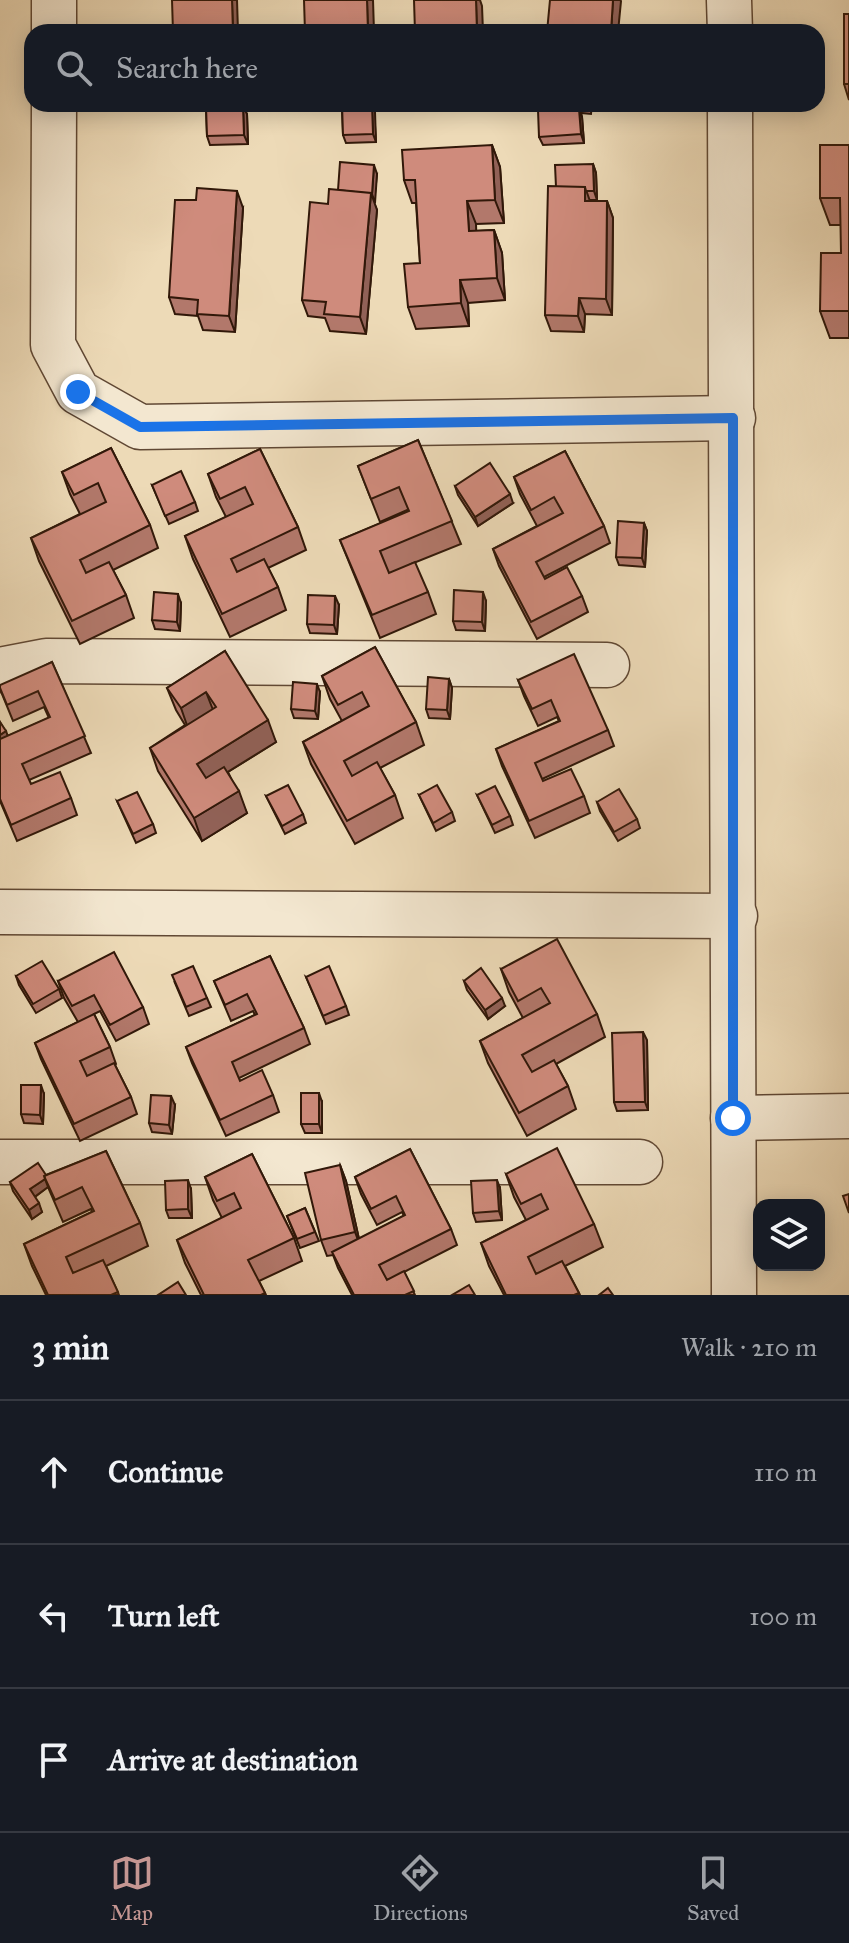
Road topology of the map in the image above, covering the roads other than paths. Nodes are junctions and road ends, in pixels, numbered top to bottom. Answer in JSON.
{"nodes":[{"id":1,"x":54,"y":0,"type":"edge"},
{"id":2,"x":729,"y":0,"type":"edge"},
{"id":3,"x":54,"y":24,"type":"edge"},
{"id":4,"x":730,"y":24,"type":"edge"},
{"id":5,"x":54,"y":112,"type":"edge"},
{"id":6,"x":730,"y":112,"type":"edge"},
{"id":7,"x":733,"y":418,"type":"junction"},
{"id":8,"x":607,"y":665,"type":"dead end"},
{"id":9,"x":0,"y":670,"type":"edge"},
{"id":10,"x":0,"y":912,"type":"edge"},
{"id":11,"x":735,"y":916,"type":"junction"},
{"id":12,"x":849,"y":1116,"type":"edge"},
{"id":13,"x":733,"y":1118,"type":"junction"},
{"id":14,"x":0,"y":1162,"type":"edge"},
{"id":15,"x":640,"y":1162,"type":"dead end"},
{"id":16,"x":734,"y":1295,"type":"edge"}],
"edges":[{"from":1,"to":3,"type":"street"},
{"from":2,"to":4,"type":"street"},
{"from":5,"to":7,"type":"street"},
{"from":6,"to":7,"type":"street"},
{"from":7,"to":11,"type":"street"},
{"from":8,"to":9,"type":"street"},
{"from":10,"to":11,"type":"street"},
{"from":11,"to":13,"type":"street"},
{"from":12,"to":13,"type":"street"},
{"from":13,"to":16,"type":"street"},
{"from":14,"to":15,"type":"street"}]}
